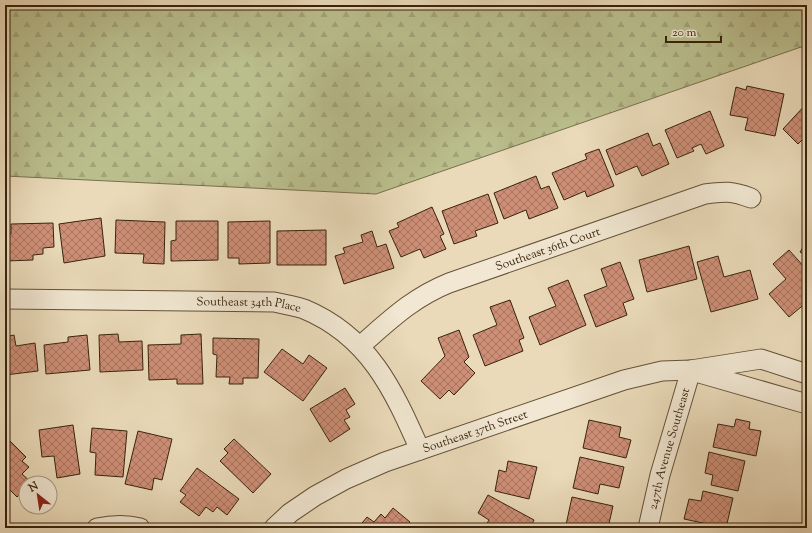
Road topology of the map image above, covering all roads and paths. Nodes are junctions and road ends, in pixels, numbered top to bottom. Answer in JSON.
{"nodes":[{"id":1,"x":751,"y":198,"type":"dead end"},
{"id":2,"x":5,"y":299,"type":"edge"},
{"id":3,"x":360,"y":346,"type":"junction"},
{"id":4,"x":691,"y":370,"type":"junction"},
{"id":5,"x":807,"y":374,"type":"edge"},
{"id":6,"x":807,"y":404,"type":"edge"},
{"id":7,"x":420,"y":450,"type":"junction"},
{"id":8,"x":97,"y":528,"type":"edge"},
{"id":9,"x":140,"y":528,"type":"edge"},
{"id":10,"x":274,"y":528,"type":"edge"},
{"id":11,"x":648,"y":528,"type":"edge"}],
"edges":[{"from":1,"to":3,"type":"street","name":"Southeast 36th Court"},
{"from":2,"to":3,"type":"street","name":"Southeast 34th Place"},
{"from":3,"to":7,"type":"street","name":"Southeast 34th Place"},
{"from":4,"to":5,"type":"street","name":"Southeast 37th Street"},
{"from":4,"to":6,"type":"street","name":"Southeast 37th Street"},
{"from":4,"to":7,"type":"street","name":"Southeast 37th Street"},
{"from":4,"to":11,"type":"street","name":"247th Avenue Southeast"},
{"from":7,"to":10,"type":"street","name":"Southeast 37th Street"},
{"from":8,"to":9,"type":"street"}]}
